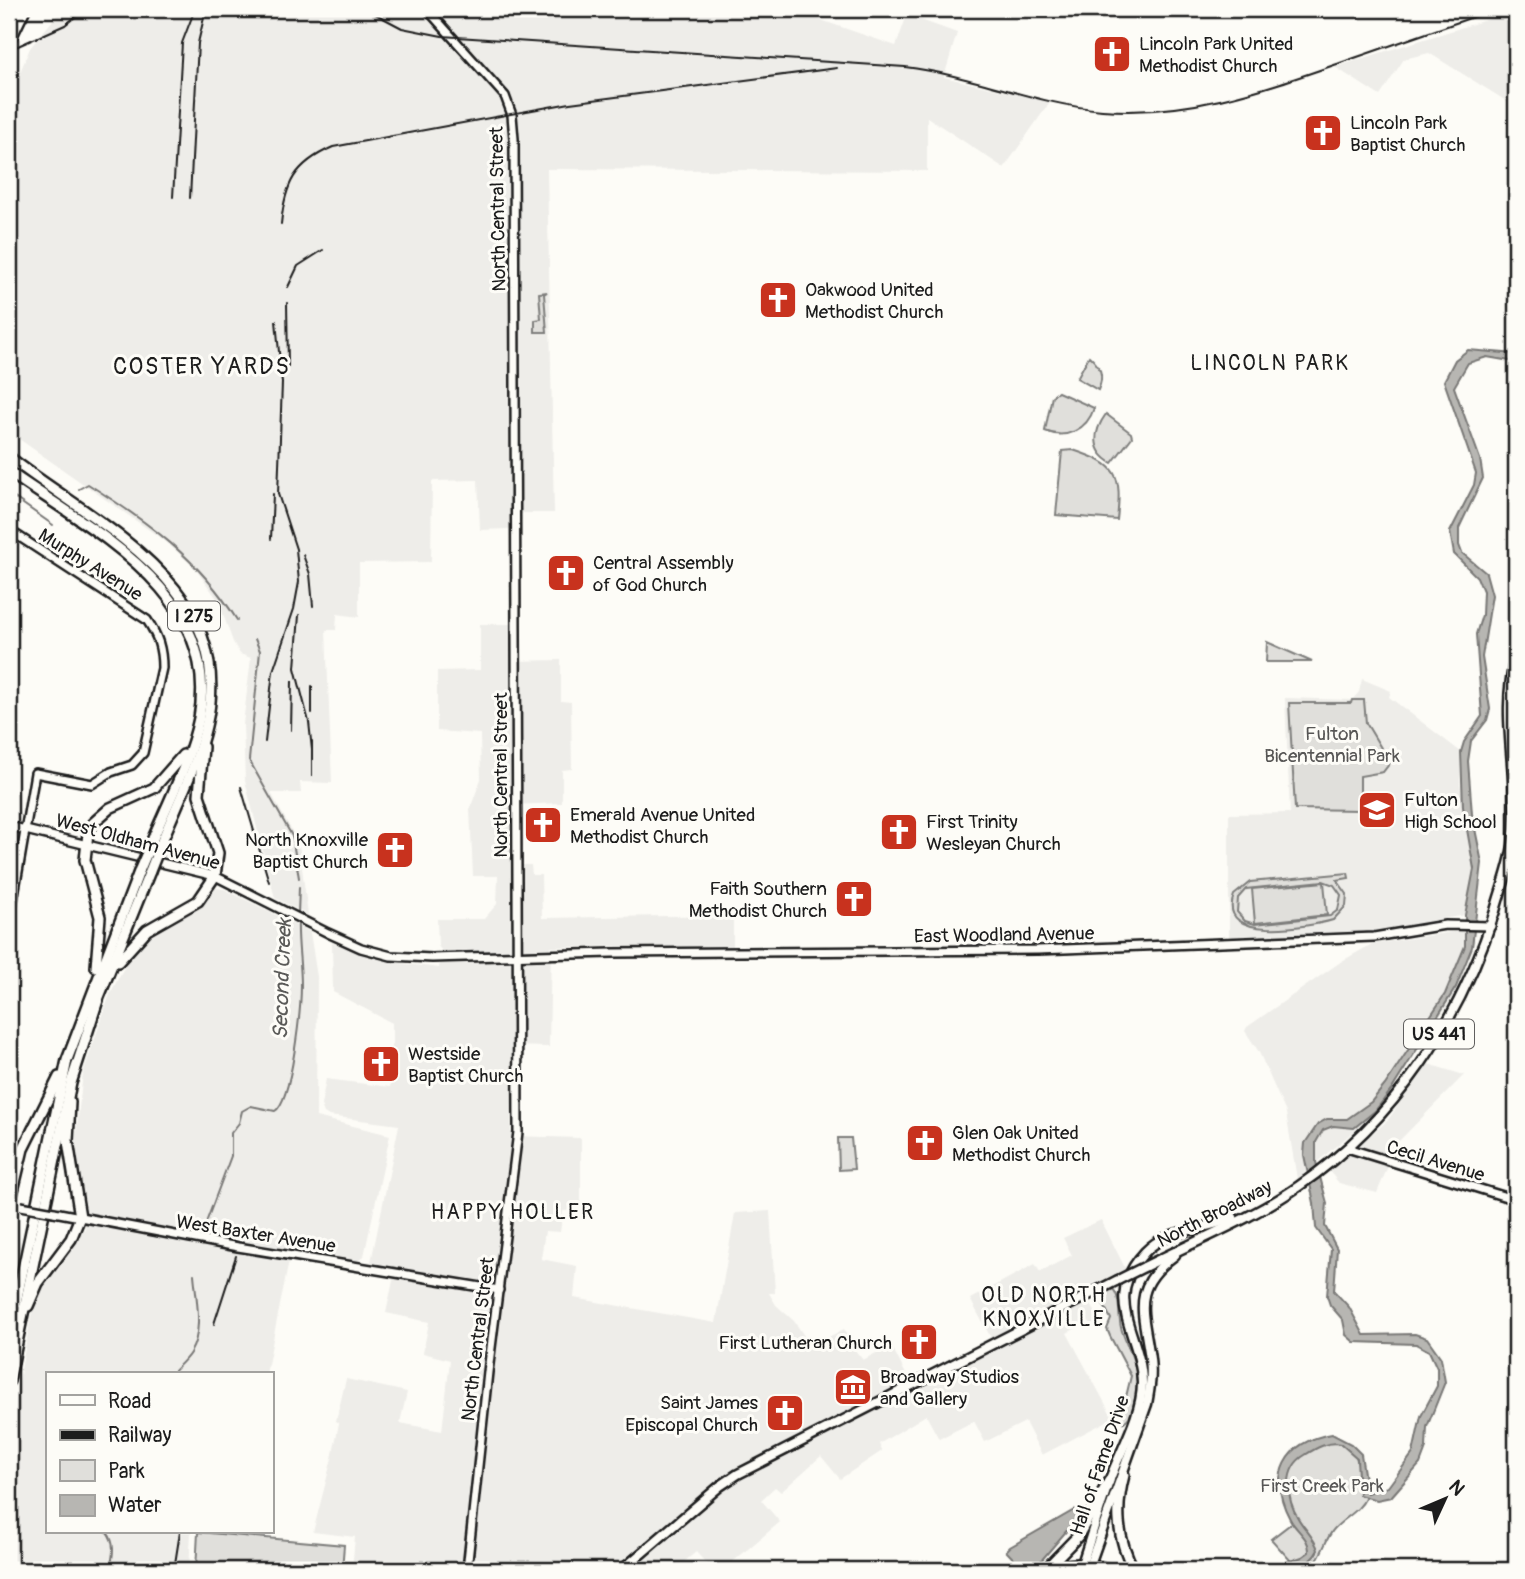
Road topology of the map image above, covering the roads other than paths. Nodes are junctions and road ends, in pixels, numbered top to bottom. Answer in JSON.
{"nodes":[{"id":1,"x":13,"y":9,"type":"edge"},
{"id":2,"x":24,"y":9,"type":"edge"},
{"id":3,"x":427,"y":9,"type":"edge"},
{"id":4,"x":9,"y":17,"type":"edge"},
{"id":5,"x":9,"y":42,"type":"edge"},
{"id":6,"x":9,"y":457,"type":"edge"},
{"id":7,"x":9,"y":472,"type":"edge"},
{"id":8,"x":9,"y":530,"type":"edge"},
{"id":9,"x":1516,"y":655,"type":"edge"},
{"id":10,"x":206,"y":727,"type":"junction"},
{"id":11,"x":194,"y":737,"type":"junction"},
{"id":12,"x":1516,"y":796,"type":"edge"},
{"id":13,"x":9,"y":826,"type":"edge"},
{"id":14,"x":26,"y":829,"type":"junction"},
{"id":15,"x":86,"y":842,"type":"junction"},
{"id":16,"x":153,"y":849,"type":"junction"},
{"id":17,"x":145,"y":870,"type":"junction"},
{"id":18,"x":215,"y":876,"type":"junction"},
{"id":19,"x":9,"y":924,"type":"edge"},
{"id":20,"x":1490,"y":926,"type":"junction"},
{"id":21,"x":328,"y":933,"type":"joint"},
{"id":22,"x":517,"y":956,"type":"junction"},
{"id":23,"x":104,"y":984,"type":"junction"},
{"id":24,"x":89,"y":999,"type":"junction"},
{"id":25,"x":67,"y":1060,"type":"junction"},
{"id":26,"x":71,"y":1083,"type":"junction"},
{"id":27,"x":1347,"y":1148,"type":"junction"},
{"id":28,"x":1516,"y":1200,"type":"edge"},
{"id":29,"x":9,"y":1205,"type":"edge"},
{"id":30,"x":1262,"y":1207,"type":"junction"},
{"id":31,"x":80,"y":1217,"type":"junction"},
{"id":32,"x":1227,"y":1226,"type":"junction"},
{"id":33,"x":1191,"y":1229,"type":"junction"},
{"id":34,"x":1191,"y":1243,"type":"junction"},
{"id":35,"x":499,"y":1290,"type":"junction"},
{"id":36,"x":19,"y":1331,"type":"junction"},
{"id":37,"x":9,"y":1336,"type":"edge"},
{"id":38,"x":9,"y":1381,"type":"edge"},
{"id":39,"x":1124,"y":1475,"type":"junction"},
{"id":40,"x":1109,"y":1480,"type":"junction"},
{"id":41,"x":1085,"y":1567,"type":"edge"},
{"id":42,"x":467,"y":1570,"type":"edge"},
{"id":43,"x":622,"y":1570,"type":"edge"},
{"id":44,"x":1048,"y":1570,"type":"edge"},
{"id":45,"x":1112,"y":1570,"type":"edge"},
{"id":46,"x":1134,"y":1570,"type":"edge"}],
"edges":[{"from":1,"to":4,"type":"highway"},
{"from":2,"to":5,"type":"highway"},
{"from":3,"to":22,"type":"main road","name":"North Central Street"},
{"from":6,"to":10,"type":"highway","number":"I 275"},
{"from":7,"to":11,"type":"highway","number":"I 275"},
{"from":8,"to":14,"type":"main road","name":"Murphy Avenue"},
{"from":9,"to":12,"type":"main road","name":"North Broadway","number":"US 441"},
{"from":10,"to":16,"type":"highway","number":"I 275"},
{"from":10,"to":18,"type":"highway"},
{"from":11,"to":15,"type":"highway"},
{"from":11,"to":16,"type":"highway","number":"I 275"},
{"from":12,"to":20,"type":"main road","name":"North Broadway","number":"US 441"},
{"from":13,"to":14,"type":"main road","name":"West Oldham Avenue"},
{"from":14,"to":15,"type":"main road","name":"West Oldham Avenue"},
{"from":14,"to":19,"type":"main road"},
{"from":15,"to":18,"type":"main road","name":"West Oldham Avenue"},
{"from":15,"to":24,"type":"highway"},
{"from":16,"to":17,"type":"highway","number":"I 275","bridge":true},
{"from":17,"to":23,"type":"highway","number":"I 275"},
{"from":17,"to":24,"type":"highway","number":"I 275"},
{"from":18,"to":21,"type":"main road","name":"West Oldham Avenue"},
{"from":18,"to":23,"type":"highway"},
{"from":20,"to":22,"type":"main road","name":"East Woodland Avenue"},
{"from":20,"to":27,"type":"main road","name":"North Broadway","number":"US 441"},
{"from":21,"to":22,"type":"main road","name":"East Woodland Avenue"},
{"from":22,"to":35,"type":"main road","name":"North Central Street"},
{"from":23,"to":26,"type":"highway","number":"I 275"},
{"from":24,"to":25,"type":"highway","number":"I 275"},
{"from":25,"to":29,"type":"highway"},
{"from":25,"to":37,"type":"highway","number":"I 275"},
{"from":26,"to":31,"type":"highway"},
{"from":26,"to":36,"type":"highway","number":"I 275"},
{"from":27,"to":28,"type":"main road","name":"Cecil Avenue"},
{"from":27,"to":30,"type":"main road","name":"North Broadway","number":"US 441"},
{"from":29,"to":31,"type":"main road","name":"West Baxter Avenue","bridge":true},
{"from":30,"to":32,"type":"main road","name":"North Broadway","number":"US 441"},
{"from":30,"to":33,"type":"main road","name":"Hall of Fame Drive"},
{"from":31,"to":35,"type":"main road","name":"West Baxter Avenue"},
{"from":31,"to":36,"type":"highway"},
{"from":32,"to":33,"type":"main road"},
{"from":32,"to":34,"type":"main road","name":"North Broadway","number":"US 441"},
{"from":33,"to":40,"type":"main road","name":"Hall of Fame Drive"},
{"from":34,"to":39,"type":"main road","name":"Hall of Fame Drive"},
{"from":34,"to":43,"type":"main road","name":"North Broadway","number":"US 441","bridge":true},
{"from":35,"to":42,"type":"main road","name":"North Central Street"},
{"from":36,"to":38,"type":"highway","number":"I 275"},
{"from":39,"to":41,"type":"main road","name":"Hall of Fame Drive"},
{"from":39,"to":46,"type":"highway"},
{"from":40,"to":41,"type":"main road","name":"Hall of Fame Drive"},
{"from":40,"to":44,"type":"highway"},
{"from":41,"to":44,"type":"highway"},
{"from":41,"to":45,"type":"highway"}]}
